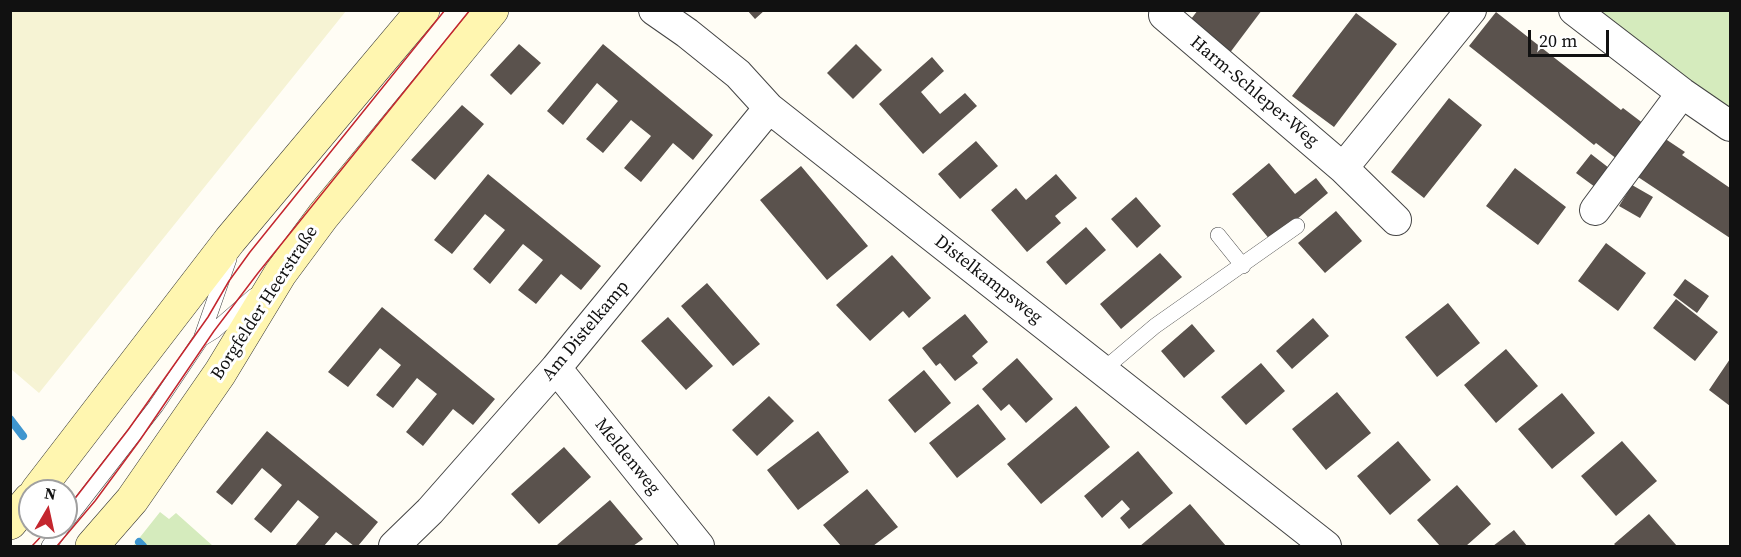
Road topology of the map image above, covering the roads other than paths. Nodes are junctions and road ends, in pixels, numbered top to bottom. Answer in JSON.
{"nodes":[{"id":1,"x":423,"y":10,"type":"edge"},
{"id":2,"x":492,"y":10,"type":"edge"},
{"id":3,"x":654,"y":10,"type":"edge"},
{"id":4,"x":1471,"y":10,"type":"edge"},
{"id":5,"x":1574,"y":10,"type":"edge"},
{"id":6,"x":1163,"y":12,"type":"edge"},
{"id":7,"x":1682,"y":93,"type":"junction"},
{"id":8,"x":770,"y":108,"type":"junction"},
{"id":9,"x":1731,"y":126,"type":"edge"},
{"id":10,"x":1344,"y":168,"type":"junction"},
{"id":11,"x":1595,"y":210,"type":"dead end"},
{"id":12,"x":1396,"y":220,"type":"dead end"},
{"id":13,"x":1297,"y":226,"type":"dead end"},
{"id":14,"x":240,"y":229,"type":"junction"},
{"id":15,"x":1218,"y":235,"type":"dead end"},
{"id":16,"x":1242,"y":266,"type":"junction"},
{"id":17,"x":280,"y":274,"type":"junction"},
{"id":18,"x":201,"y":339,"type":"junction"},
{"id":19,"x":556,"y":368,"type":"junction"},
{"id":20,"x":1103,"y":370,"type":"junction"},
{"id":21,"x":46,"y":479,"type":"edge"},
{"id":22,"x":78,"y":507,"type":"edge"},
{"id":23,"x":92,"y":546,"type":"edge"},
{"id":24,"x":394,"y":546,"type":"edge"},
{"id":25,"x":699,"y":546,"type":"edge"},
{"id":26,"x":1326,"y":546,"type":"edge"}],
"edges":[{"from":1,"to":14,"type":"main road"},
{"from":2,"to":17,"type":"main road","name":"Borgfelder Heerstraße"},
{"from":3,"to":8,"type":"street","name":"Distelkampsweg"},
{"from":4,"to":10,"type":"street"},
{"from":5,"to":7,"type":"street"},
{"from":6,"to":10,"type":"street","name":"Harm-Schleper-Weg"},
{"from":7,"to":9,"type":"street"},
{"from":7,"to":11,"type":"street"},
{"from":8,"to":19,"type":"street","name":"Am Distelkamp"},
{"from":8,"to":20,"type":"street","name":"Distelkampsweg"},
{"from":10,"to":12,"type":"street","name":"Harm-Schleper-Weg"},
{"from":13,"to":16,"type":"lane"},
{"from":14,"to":18,"type":"lane"},
{"from":14,"to":21,"type":"main road"},
{"from":15,"to":16,"type":"lane"},
{"from":16,"to":20,"type":"lane"},
{"from":17,"to":18,"type":"lane"},
{"from":17,"to":23,"type":"main road","name":"Borgfelder Heerstraße"},
{"from":18,"to":22,"type":"lane"},
{"from":19,"to":24,"type":"street","name":"Am Distelkamp"},
{"from":19,"to":25,"type":"street","name":"Meldenweg"},
{"from":20,"to":26,"type":"street","name":"Distelkampsweg"}]}
